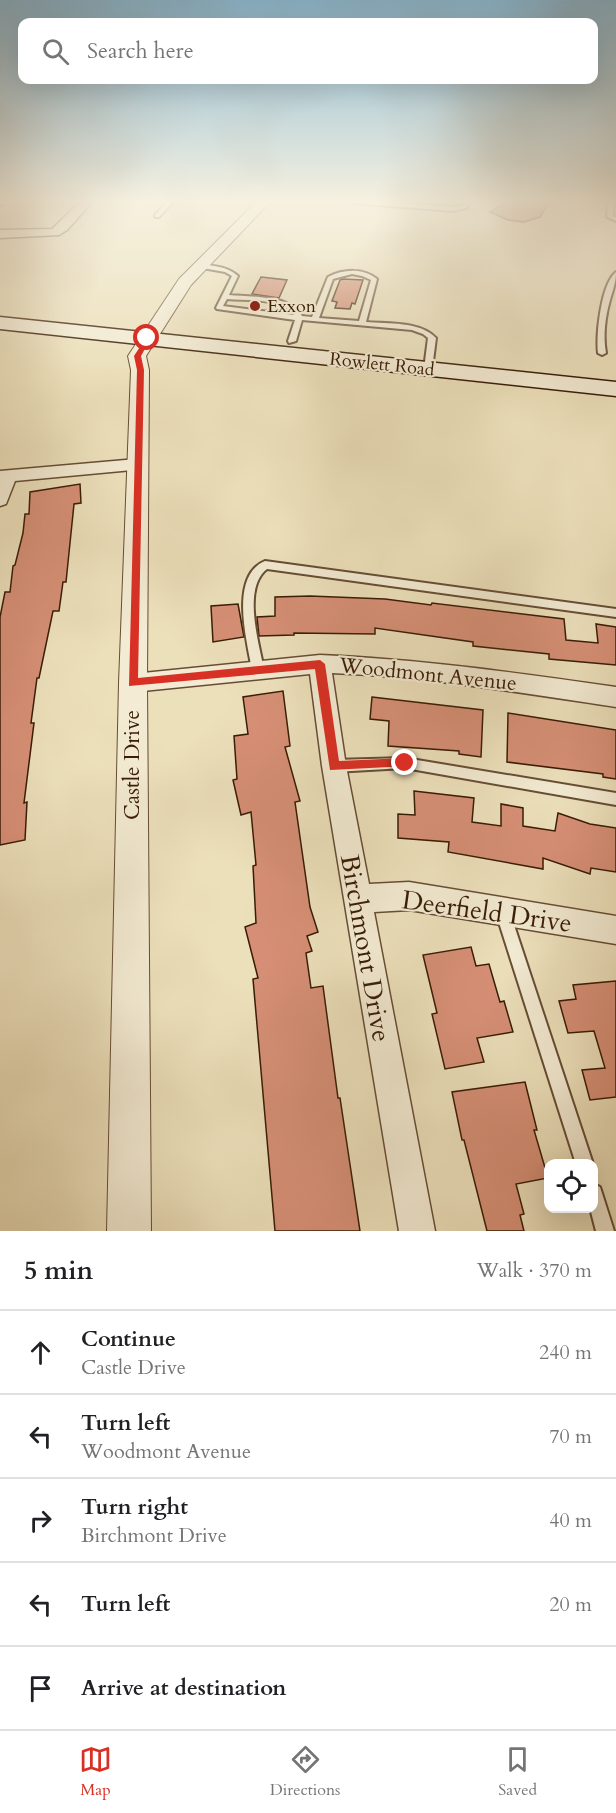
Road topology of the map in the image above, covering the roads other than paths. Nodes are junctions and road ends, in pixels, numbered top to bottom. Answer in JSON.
{"nodes":[{"id":1,"x":205,"y":258,"type":"edge"},
{"id":2,"x":198,"y":266,"type":"junction"},
{"id":3,"x":616,"y":274,"type":"edge"},
{"id":4,"x":225,"y":297,"type":"junction"},
{"id":5,"x":241,"y":305,"type":"junction"},
{"id":6,"x":254,"y":306,"type":"junction"},
{"id":7,"x":266,"y":308,"type":"junction"},
{"id":8,"x":0,"y":310,"type":"edge"},
{"id":9,"x":299,"y":318,"type":"junction"},
{"id":10,"x":315,"y":319,"type":"junction"},
{"id":11,"x":0,"y":323,"type":"edge"},
{"id":12,"x":362,"y":324,"type":"junction"},
{"id":13,"x":151,"y":332,"type":"junction"},
{"id":14,"x":292,"y":340,"type":"junction"},
{"id":15,"x":602,"y":353,"type":"dead end"},
{"id":16,"x":430,"y":362,"type":"junction"},
{"id":17,"x":616,"y":373,"type":"edge"},
{"id":18,"x":579,"y":378,"type":"junction"},
{"id":19,"x":616,"y":389,"type":"edge"},
{"id":20,"x":137,"y":465,"type":"junction"},
{"id":21,"x":3,"y":477,"type":"edge"},
{"id":22,"x":0,"y":500,"type":"edge"},
{"id":23,"x":616,"y":613,"type":"edge"},
{"id":24,"x":320,"y":664,"type":"junction"},
{"id":25,"x":258,"y":670,"type":"junction"},
{"id":26,"x":133,"y":683,"type":"junction"},
{"id":27,"x":616,"y":697,"type":"edge"},
{"id":28,"x":334,"y":766,"type":"junction"},
{"id":29,"x":616,"y":799,"type":"edge"},
{"id":30,"x":357,"y":899,"type":"junction"},
{"id":31,"x":502,"y":910,"type":"junction"},
{"id":32,"x":616,"y":930,"type":"edge"},
{"id":33,"x":583,"y":1159,"type":"edge"},
{"id":34,"x":598,"y":1207,"type":"edge"},
{"id":35,"x":129,"y":1231,"type":"edge"},
{"id":36,"x":417,"y":1231,"type":"edge"},
{"id":37,"x":605,"y":1231,"type":"edge"}],
"edges":[{"from":1,"to":2,"type":"street","name":"Castle Drive"},
{"from":2,"to":4,"type":"lane"},
{"from":2,"to":13,"type":"street","name":"Castle Drive"},
{"from":3,"to":15,"type":"lane"},
{"from":4,"to":5,"type":"lane"},
{"from":4,"to":5,"type":"lane"},
{"from":5,"to":6,"type":"lane"},
{"from":5,"to":6,"type":"lane"},
{"from":6,"to":7,"type":"lane"},
{"from":6,"to":7,"type":"lane"},
{"from":7,"to":9,"type":"lane"},
{"from":7,"to":9,"type":"lane"},
{"from":8,"to":13,"type":"main road"},
{"from":9,"to":10,"type":"lane"},
{"from":9,"to":14,"type":"lane"},
{"from":10,"to":12,"type":"lane"},
{"from":10,"to":12,"type":"lane"},
{"from":11,"to":13,"type":"main road"},
{"from":12,"to":16,"type":"lane"},
{"from":13,"to":14,"type":"main road","name":"Rowlett Road"},
{"from":13,"to":16,"type":"main road","name":"Rowlett Road"},
{"from":13,"to":20,"type":"street","name":"Castle Drive"},
{"from":14,"to":16,"type":"main road","name":"Rowlett Road"},
{"from":16,"to":18,"type":"main road","name":"Rowlett Road"},
{"from":17,"to":18,"type":"main road","name":"Rowlett Road"},
{"from":18,"to":19,"type":"main road","name":"Rowlett Road"},
{"from":20,"to":21,"type":"street"},
{"from":20,"to":26,"type":"street","name":"Castle Drive"},
{"from":21,"to":22,"type":"street"},
{"from":23,"to":25,"type":"lane"},
{"from":24,"to":25,"type":"street","name":"Woodmont Avenue"},
{"from":24,"to":27,"type":"street","name":"Woodmont Avenue"},
{"from":24,"to":28,"type":"street","name":"Birchmont Drive"},
{"from":25,"to":26,"type":"street","name":"Woodmont Avenue"},
{"from":26,"to":35,"type":"street","name":"Castle Drive"},
{"from":28,"to":29,"type":"lane"},
{"from":28,"to":30,"type":"street","name":"Birchmont Drive"},
{"from":30,"to":31,"type":"street","name":"Deerfield Drive"},
{"from":30,"to":36,"type":"street","name":"Birchmont Drive"},
{"from":31,"to":32,"type":"street","name":"Deerfield Drive"},
{"from":31,"to":33,"type":"lane"},
{"from":34,"to":37,"type":"lane"}]}
